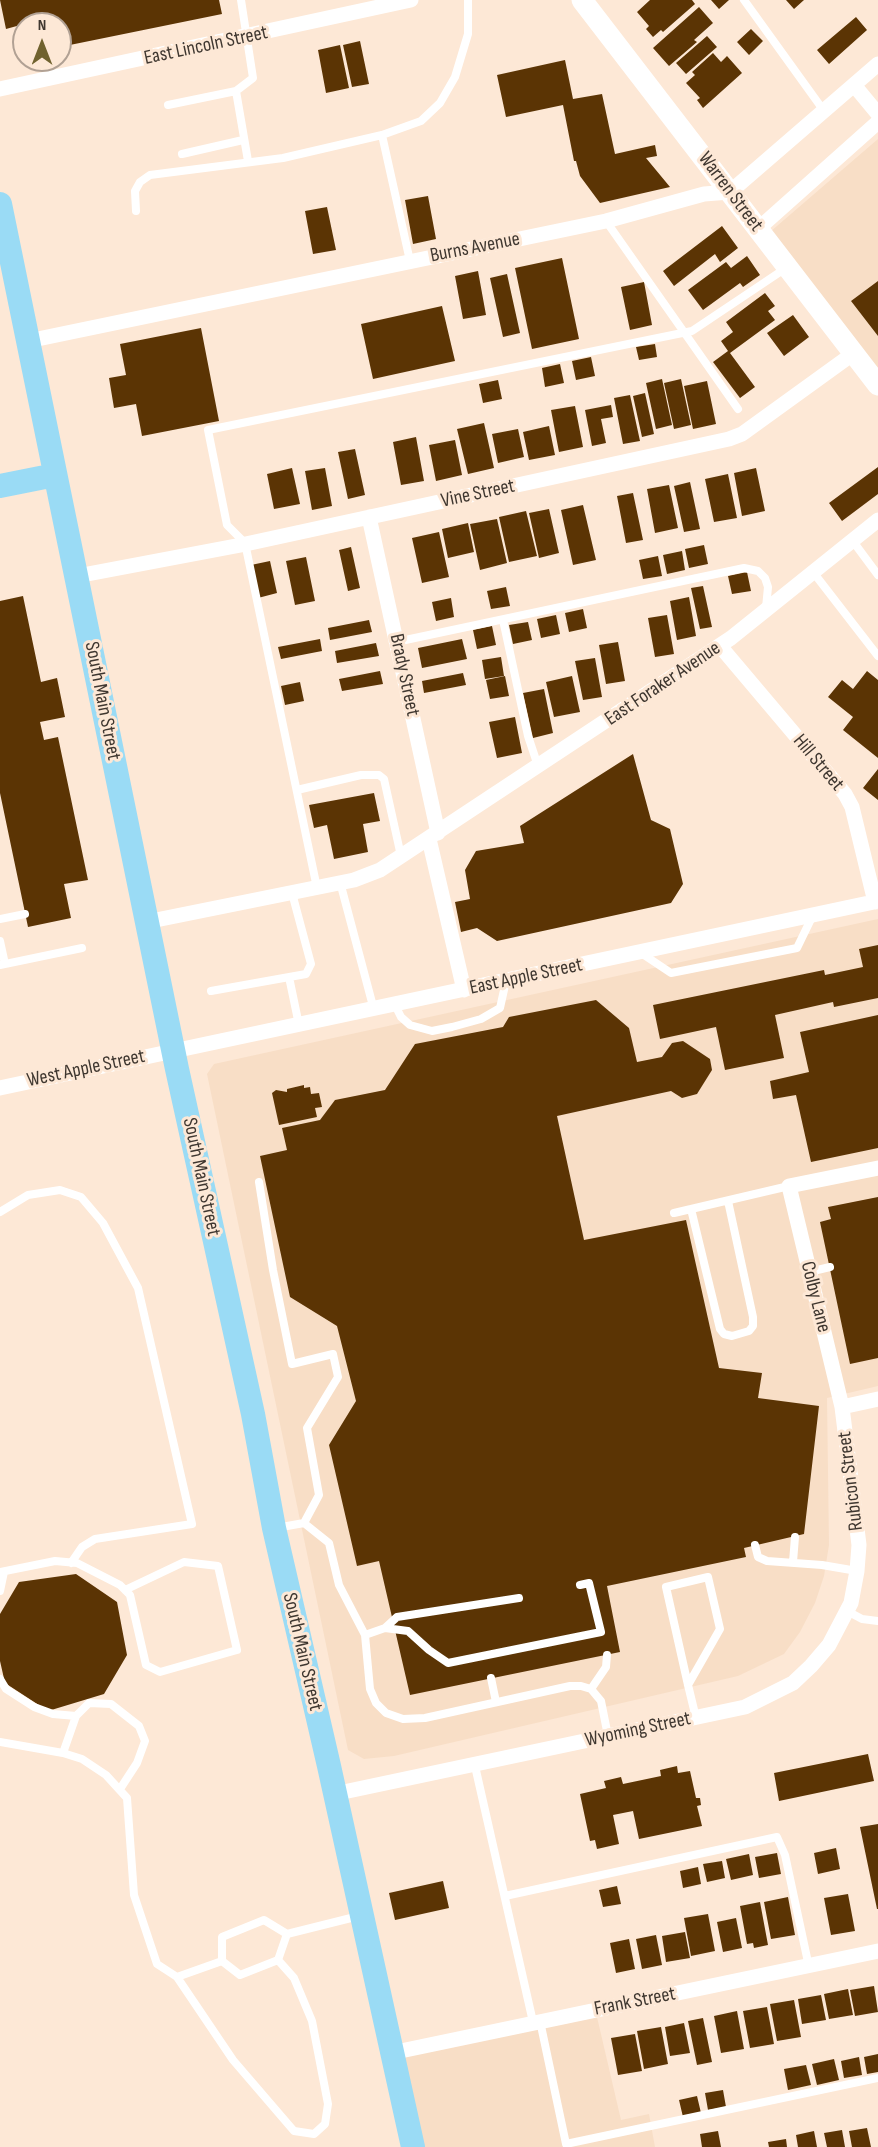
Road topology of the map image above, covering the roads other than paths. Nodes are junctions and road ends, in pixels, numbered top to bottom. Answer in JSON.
{"nodes":[{"id":1,"x":241,"y":0,"type":"edge"},
{"id":2,"x":411,"y":0,"type":"edge"},
{"id":3,"x":468,"y":0,"type":"edge"},
{"id":4,"x":582,"y":0,"type":"edge"},
{"id":5,"x":744,"y":0,"type":"edge"},
{"id":6,"x":248,"y":37,"type":"junction"},
{"id":7,"x":878,"y":64,"type":"edge"},
{"id":8,"x":854,"y":85,"type":"junction"},
{"id":9,"x":0,"y":89,"type":"edge"},
{"id":10,"x":236,"y":91,"type":"junction"},
{"id":11,"x":168,"y":105,"type":"dead end"},
{"id":12,"x":824,"y":111,"type":"junction"},
{"id":13,"x":878,"y":114,"type":"edge"},
{"id":14,"x":878,"y":122,"type":"edge"},
{"id":15,"x":382,"y":135,"type":"junction"},
{"id":16,"x":243,"y":140,"type":"junction"},
{"id":17,"x":182,"y":154,"type":"dead end"},
{"id":18,"x":248,"y":161,"type":"junction"},
{"id":19,"x":730,"y":192,"type":"junction"},
{"id":20,"x":0,"y":204,"type":"edge"},
{"id":21,"x":136,"y":211,"type":"dead end"},
{"id":22,"x":606,"y":221,"type":"junction"},
{"id":23,"x":758,"y":229,"type":"junction"},
{"id":24,"x":4,"y":247,"type":"edge"},
{"id":25,"x":410,"y":261,"type":"junction"},
{"id":26,"x":787,"y":267,"type":"junction"},
{"id":27,"x":683,"y":334,"type":"junction"},
{"id":28,"x":28,"y":341,"type":"junction"},
{"id":29,"x":854,"y":353,"type":"junction"},
{"id":30,"x":878,"y":385,"type":"edge"},
{"id":31,"x":738,"y":409,"type":"dead end"},
{"id":32,"x":55,"y":475,"type":"junction"},
{"id":33,"x":0,"y":486,"type":"edge"},
{"id":34,"x":369,"y":517,"type":"junction"},
{"id":35,"x":878,"y":520,"type":"edge"},
{"id":36,"x":852,"y":540,"type":"junction"},
{"id":37,"x":245,"y":543,"type":"junction"},
{"id":38,"x":813,"y":571,"type":"junction"},
{"id":39,"x":878,"y":575,"type":"edge"},
{"id":40,"x":77,"y":576,"type":"junction"},
{"id":41,"x":766,"y":609,"type":"junction"},
{"id":42,"x":503,"y":620,"type":"junction"},
{"id":43,"x":396,"y":642,"type":"junction"},
{"id":44,"x":720,"y":646,"type":"junction"},
{"id":45,"x":878,"y":656,"type":"edge"},
{"id":46,"x":539,"y":767,"type":"junction"},
{"id":47,"x":297,"y":790,"type":"junction"},
{"id":48,"x":434,"y":836,"type":"junction"},
{"id":49,"x":401,"y":857,"type":"junction"},
{"id":50,"x":340,"y":882,"type":"junction"},
{"id":51,"x":317,"y":888,"type":"junction"},
{"id":52,"x":292,"y":893,"type":"junction"},
{"id":53,"x":876,"y":902,"type":"edge"},
{"id":54,"x":25,"y":914,"type":"dead end"},
{"id":55,"x":813,"y":915,"type":"junction"},
{"id":56,"x":0,"y":919,"type":"edge"},
{"id":57,"x":146,"y":922,"type":"junction"},
{"id":58,"x":0,"y":941,"type":"edge"},
{"id":59,"x":82,"y":948,"type":"dead end"},
{"id":60,"x":640,"y":952,"type":"junction"},
{"id":61,"x":2,"y":964,"type":"edge"},
{"id":62,"x":289,"y":976,"type":"junction"},
{"id":63,"x":506,"y":981,"type":"junction"},
{"id":64,"x":464,"y":990,"type":"junction"},
{"id":65,"x":211,"y":991,"type":"dead end"},
{"id":66,"x":395,"y":1005,"type":"junction"},
{"id":67,"x":374,"y":1010,"type":"junction"},
{"id":68,"x":299,"y":1026,"type":"junction"},
{"id":69,"x":173,"y":1050,"type":"junction"},
{"id":70,"x":0,"y":1088,"type":"edge"},
{"id":71,"x":878,"y":1168,"type":"edge"},
{"id":72,"x":259,"y":1182,"type":"dead end"},
{"id":73,"x":789,"y":1186,"type":"junction"},
{"id":74,"x":728,"y":1201,"type":"junction"},
{"id":75,"x":691,"y":1209,"type":"junction"},
{"id":76,"x":0,"y":1212,"type":"edge"},
{"id":77,"x":674,"y":1213,"type":"dead end"},
{"id":78,"x":830,"y":1268,"type":"dead end"},
{"id":79,"x":809,"y":1272,"type":"junction"},
{"id":80,"x":878,"y":1399,"type":"edge"},
{"id":81,"x":842,"y":1407,"type":"junction"},
{"id":82,"x":303,"y":1523,"type":"junction"},
{"id":83,"x":274,"y":1528,"type":"junction"},
{"id":84,"x":795,"y":1537,"type":"dead end"},
{"id":85,"x":755,"y":1545,"type":"dead end"},
{"id":86,"x":793,"y":1562,"type":"junction"},
{"id":87,"x":71,"y":1563,"type":"junction"},
{"id":88,"x":858,"y":1563,"type":"junction"},
{"id":89,"x":2,"y":1572,"type":"edge"},
{"id":90,"x":580,"y":1585,"type":"dead end"},
{"id":91,"x":125,"y":1590,"type":"junction"},
{"id":92,"x":0,"y":1591,"type":"edge"},
{"id":93,"x":519,"y":1598,"type":"dead end"},
{"id":94,"x":847,"y":1611,"type":"junction"},
{"id":95,"x":878,"y":1621,"type":"edge"},
{"id":96,"x":385,"y":1628,"type":"junction"},
{"id":97,"x":365,"y":1635,"type":"junction"},
{"id":98,"x":607,"y":1655,"type":"dead end"},
{"id":99,"x":490,"y":1678,"type":"dead end"},
{"id":100,"x":0,"y":1679,"type":"edge"},
{"id":101,"x":688,"y":1685,"type":"junction"},
{"id":102,"x":591,"y":1689,"type":"junction"},
{"id":103,"x":496,"y":1702,"type":"junction"},
{"id":104,"x":76,"y":1716,"type":"junction"},
{"id":105,"x":696,"y":1718,"type":"junction"},
{"id":106,"x":609,"y":1736,"type":"junction"},
{"id":107,"x":0,"y":1742,"type":"edge"},
{"id":108,"x":63,"y":1753,"type":"junction"},
{"id":109,"x":475,"y":1766,"type":"junction"},
{"id":110,"x":120,"y":1789,"type":"junction"},
{"id":111,"x":334,"y":1794,"type":"junction"},
{"id":112,"x":505,"y":1896,"type":"junction"},
{"id":113,"x":361,"y":1916,"type":"junction"},
{"id":114,"x":287,"y":1934,"type":"junction"},
{"id":115,"x":878,"y":1951,"type":"edge"},
{"id":116,"x":278,"y":1960,"type":"junction"},
{"id":117,"x":222,"y":1961,"type":"junction"},
{"id":118,"x":809,"y":1967,"type":"junction"},
{"id":119,"x":177,"y":1977,"type":"junction"},
{"id":120,"x":536,"y":2022,"type":"junction"},
{"id":121,"x":391,"y":2053,"type":"junction"},
{"id":122,"x":878,"y":2078,"type":"edge"},
{"id":123,"x":413,"y":2147,"type":"edge"}],
"edges":[{"from":1,"to":6,"type":"lane"},
{"from":2,"to":6,"type":"street","name":"East Lincoln Street"},
{"from":3,"to":15,"type":"lane"},
{"from":4,"to":19,"type":"street","name":"Warren Street"},
{"from":5,"to":12,"type":"lane"},
{"from":6,"to":9,"type":"street","name":"East Lincoln Street"},
{"from":6,"to":10,"type":"lane"},
{"from":7,"to":8,"type":"street"},
{"from":8,"to":12,"type":"street"},
{"from":8,"to":13,"type":"street"},
{"from":10,"to":11,"type":"lane"},
{"from":10,"to":16,"type":"lane"},
{"from":12,"to":19,"type":"street"},
{"from":14,"to":23,"type":"street"},
{"from":15,"to":18,"type":"lane"},
{"from":15,"to":25,"type":"lane"},
{"from":16,"to":17,"type":"lane"},
{"from":16,"to":18,"type":"lane"},
{"from":18,"to":21,"type":"lane"},
{"from":19,"to":22,"type":"street","name":"Burns Avenue"},
{"from":19,"to":23,"type":"street","name":"Warren Street"},
{"from":20,"to":24,"type":"main road","name":"South Main Street"},
{"from":22,"to":25,"type":"street","name":"Burns Avenue"},
{"from":22,"to":27,"type":"lane"},
{"from":23,"to":26,"type":"street","name":"Warren Street"},
{"from":24,"to":28,"type":"main road","name":"South Main Street"},
{"from":25,"to":28,"type":"street","name":"Burns Avenue"},
{"from":26,"to":27,"type":"lane"},
{"from":26,"to":29,"type":"street","name":"Warren Street"},
{"from":27,"to":31,"type":"lane"},
{"from":27,"to":37,"type":"lane"},
{"from":28,"to":32,"type":"main road","name":"South Main Street"},
{"from":29,"to":30,"type":"street","name":"Warren Street"},
{"from":29,"to":34,"type":"street","name":"Vine Street"},
{"from":32,"to":33,"type":"main road"},
{"from":32,"to":40,"type":"main road","name":"South Main Street"},
{"from":34,"to":37,"type":"street","name":"Vine Street"},
{"from":34,"to":43,"type":"street","name":"Brady Street"},
{"from":35,"to":36,"type":"street","name":"East Foraker Avenue"},
{"from":36,"to":38,"type":"street","name":"East Foraker Avenue"},
{"from":36,"to":39,"type":"lane"},
{"from":37,"to":40,"type":"street","name":"Vine Street"},
{"from":37,"to":47,"type":"lane"},
{"from":38,"to":41,"type":"street","name":"East Foraker Avenue"},
{"from":38,"to":45,"type":"lane"},
{"from":40,"to":57,"type":"main road","name":"South Main Street"},
{"from":41,"to":42,"type":"lane"},
{"from":41,"to":44,"type":"street","name":"East Foraker Avenue"},
{"from":42,"to":43,"type":"lane"},
{"from":42,"to":46,"type":"lane"},
{"from":43,"to":48,"type":"street","name":"Brady Street"},
{"from":44,"to":46,"type":"street","name":"East Foraker Avenue"},
{"from":44,"to":53,"type":"street","name":"Hill Street"},
{"from":46,"to":48,"type":"street","name":"East Foraker Avenue"},
{"from":47,"to":49,"type":"lane"},
{"from":47,"to":51,"type":"lane"},
{"from":48,"to":49,"type":"street","name":"East Foraker Avenue"},
{"from":48,"to":64,"type":"street","name":"Brady Street"},
{"from":49,"to":50,"type":"street","name":"East Foraker Avenue"},
{"from":50,"to":51,"type":"street","name":"East Foraker Avenue"},
{"from":50,"to":67,"type":"lane"},
{"from":51,"to":52,"type":"street","name":"East Foraker Avenue"},
{"from":52,"to":57,"type":"street","name":"East Foraker Avenue"},
{"from":52,"to":62,"type":"lane"},
{"from":53,"to":55,"type":"street","name":"East Apple Street"},
{"from":54,"to":56,"type":"lane"},
{"from":55,"to":60,"type":"street","name":"East Apple Street"},
{"from":55,"to":60,"type":"lane"},
{"from":57,"to":69,"type":"main road","name":"South Main Street"},
{"from":58,"to":61,"type":"lane"},
{"from":59,"to":61,"type":"lane"},
{"from":60,"to":63,"type":"street","name":"East Apple Street"},
{"from":62,"to":65,"type":"lane"},
{"from":62,"to":68,"type":"lane"},
{"from":63,"to":64,"type":"street","name":"East Apple Street"},
{"from":63,"to":66,"type":"lane"},
{"from":64,"to":66,"type":"street","name":"East Apple Street"},
{"from":66,"to":67,"type":"street","name":"East Apple Street"},
{"from":67,"to":68,"type":"street","name":"East Apple Street"},
{"from":68,"to":69,"type":"street","name":"East Apple Street"},
{"from":69,"to":70,"type":"street","name":"West Apple Street"},
{"from":69,"to":83,"type":"main road","name":"South Main Street"},
{"from":71,"to":73,"type":"street"},
{"from":72,"to":82,"type":"lane"},
{"from":73,"to":74,"type":"lane"},
{"from":73,"to":79,"type":"street","name":"Colby Lane"},
{"from":74,"to":75,"type":"lane"},
{"from":74,"to":75,"type":"lane"},
{"from":75,"to":77,"type":"lane"},
{"from":76,"to":87,"type":"lane"},
{"from":78,"to":79,"type":"lane"},
{"from":79,"to":81,"type":"street","name":"Colby Lane"},
{"from":80,"to":81,"type":"street"},
{"from":81,"to":88,"type":"street","name":"Rubicon Street"},
{"from":82,"to":83,"type":"lane"},
{"from":82,"to":97,"type":"lane"},
{"from":83,"to":111,"type":"main road","name":"South Main Street"},
{"from":84,"to":86,"type":"lane"},
{"from":85,"to":86,"type":"lane"},
{"from":86,"to":88,"type":"lane"},
{"from":87,"to":89,"type":"lane"},
{"from":87,"to":91,"type":"lane"},
{"from":88,"to":94,"type":"street","name":"Wyoming Street"},
{"from":89,"to":92,"type":"lane"},
{"from":90,"to":96,"type":"lane"},
{"from":91,"to":91,"type":"lane"},
{"from":93,"to":96,"type":"lane"},
{"from":94,"to":95,"type":"lane"},
{"from":94,"to":105,"type":"street","name":"Wyoming Street"},
{"from":96,"to":97,"type":"lane"},
{"from":97,"to":103,"type":"lane"},
{"from":98,"to":102,"type":"lane"},
{"from":99,"to":103,"type":"lane"},
{"from":100,"to":104,"type":"lane"},
{"from":101,"to":101,"type":"lane"},
{"from":101,"to":105,"type":"lane"},
{"from":102,"to":103,"type":"lane"},
{"from":102,"to":106,"type":"lane"},
{"from":104,"to":108,"type":"lane"},
{"from":104,"to":110,"type":"lane"},
{"from":105,"to":106,"type":"street","name":"Wyoming Street"},
{"from":106,"to":109,"type":"street","name":"Wyoming Street"},
{"from":107,"to":108,"type":"lane"},
{"from":108,"to":110,"type":"lane"},
{"from":109,"to":111,"type":"street","name":"Wyoming Street"},
{"from":109,"to":112,"type":"lane"},
{"from":110,"to":119,"type":"lane"},
{"from":111,"to":113,"type":"main road","name":"South Main Street"},
{"from":112,"to":118,"type":"lane"},
{"from":112,"to":120,"type":"lane"},
{"from":113,"to":114,"type":"lane"},
{"from":113,"to":121,"type":"main road","name":"South Main Street"},
{"from":114,"to":116,"type":"lane"},
{"from":114,"to":117,"type":"lane"},
{"from":115,"to":118,"type":"street","name":"Frank Street"},
{"from":116,"to":117,"type":"lane"},
{"from":116,"to":119,"type":"lane"},
{"from":117,"to":119,"type":"lane"},
{"from":118,"to":120,"type":"street","name":"Frank Street"},
{"from":120,"to":121,"type":"street","name":"Frank Street"},
{"from":120,"to":122,"type":"lane"},
{"from":121,"to":123,"type":"main road","name":"South Main Street"}]}
